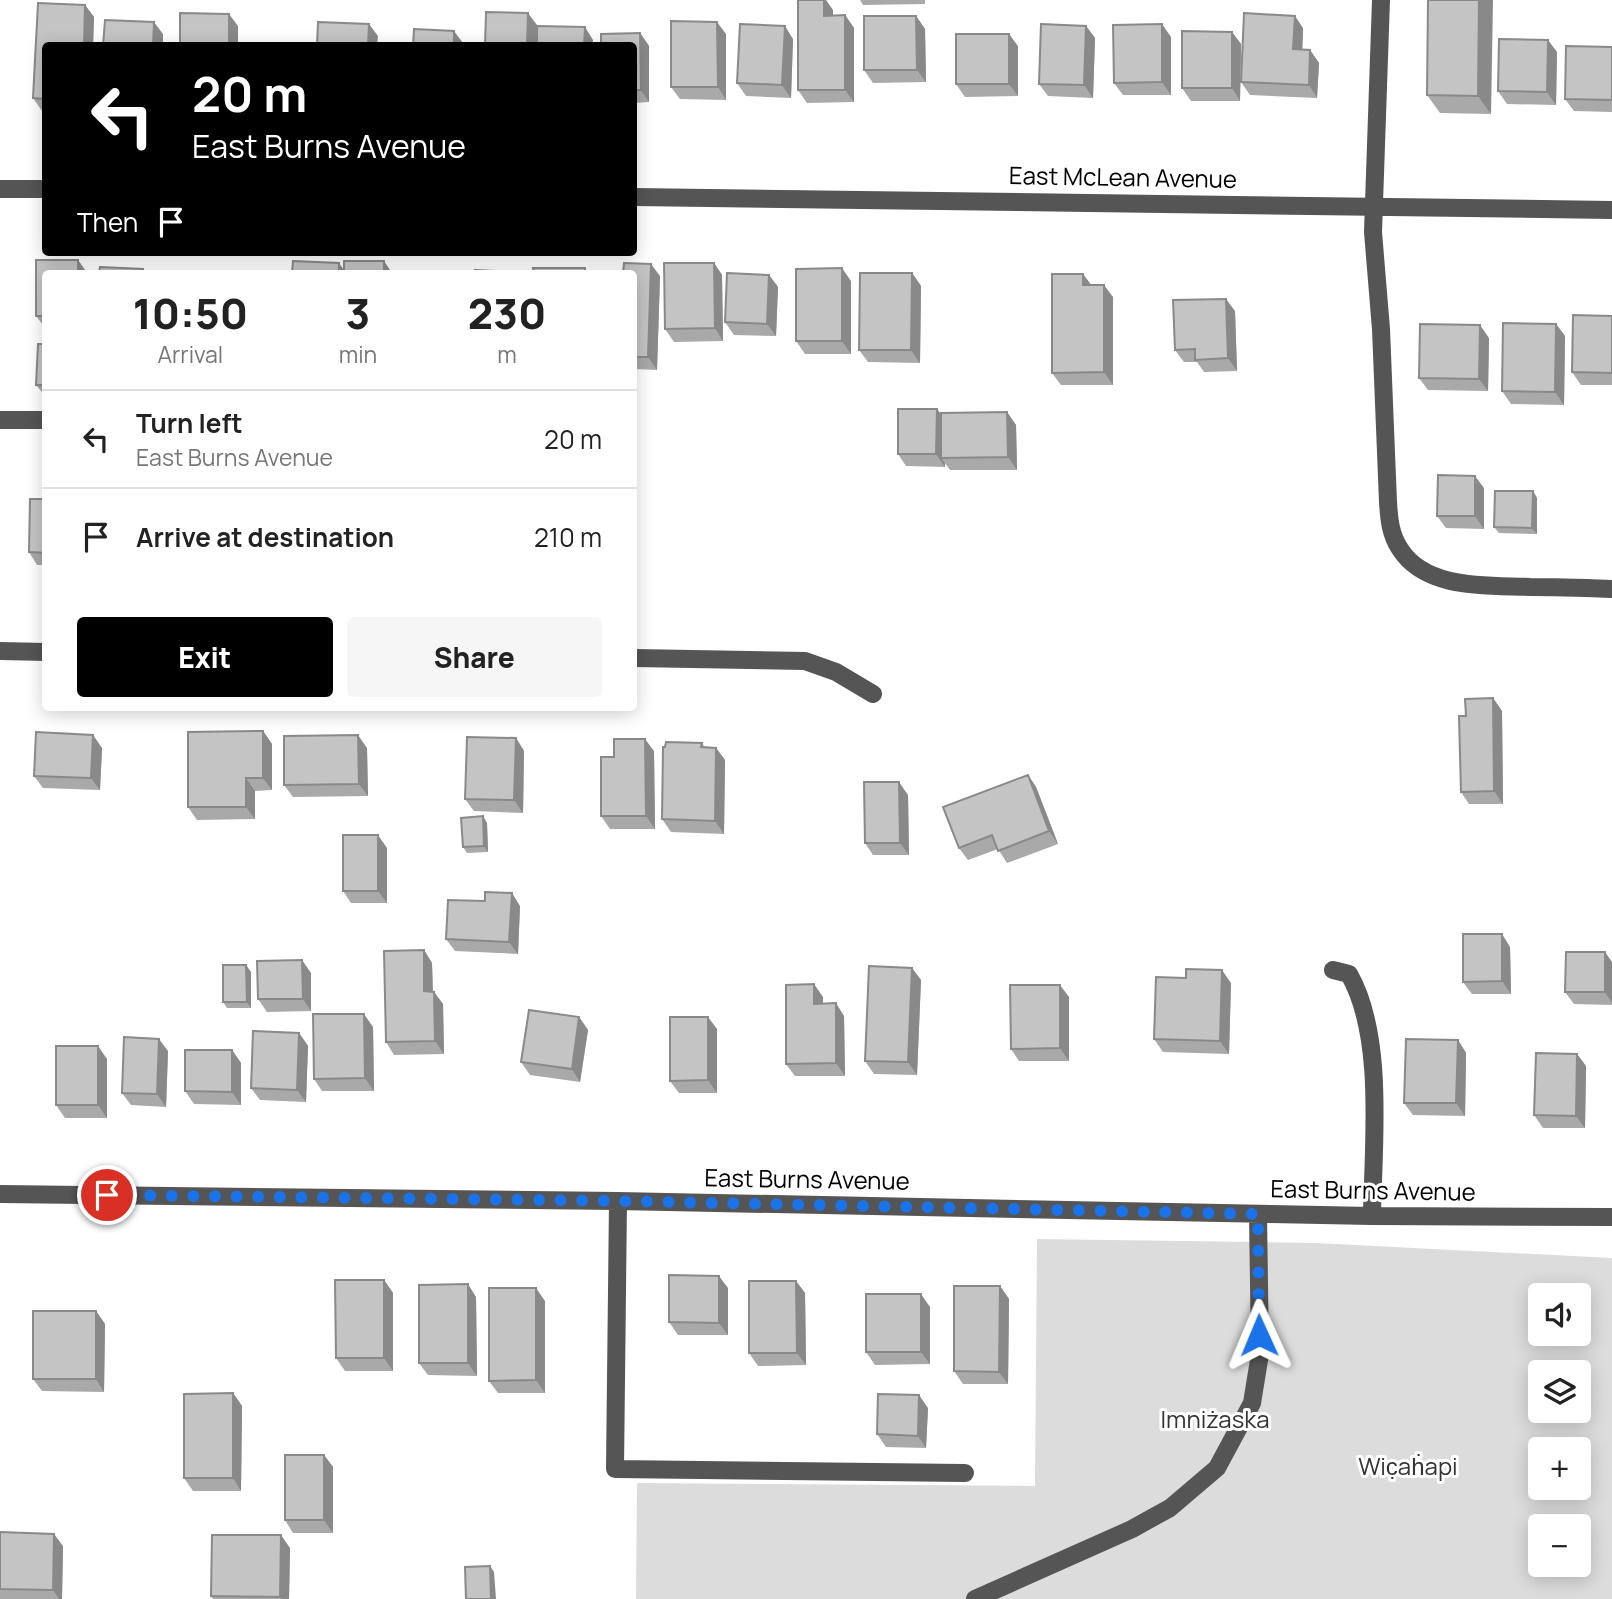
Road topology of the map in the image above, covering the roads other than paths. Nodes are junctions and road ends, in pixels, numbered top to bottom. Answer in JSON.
{"nodes":[{"id":1,"x":1381,"y":0,"type":"edge"},
{"id":2,"x":0,"y":189,"type":"edge"},
{"id":3,"x":42,"y":189,"type":"edge"},
{"id":4,"x":637,"y":197,"type":"edge"},
{"id":5,"x":1374,"y":207,"type":"junction"},
{"id":6,"x":1612,"y":210,"type":"edge"},
{"id":7,"x":0,"y":420,"type":"edge"},
{"id":8,"x":42,"y":420,"type":"edge"},
{"id":9,"x":1612,"y":589,"type":"edge"},
{"id":10,"x":0,"y":651,"type":"edge"},
{"id":11,"x":42,"y":652,"type":"edge"},
{"id":12,"x":637,"y":658,"type":"edge"},
{"id":13,"x":873,"y":694,"type":"dead end"},
{"id":14,"x":1333,"y":970,"type":"dead end"},
{"id":15,"x":0,"y":1194,"type":"edge"},
{"id":16,"x":618,"y":1201,"type":"junction"},
{"id":17,"x":1258,"y":1214,"type":"junction"},
{"id":18,"x":1372,"y":1216,"type":"junction"},
{"id":19,"x":1612,"y":1217,"type":"edge"},
{"id":20,"x":965,"y":1473,"type":"dead end"},
{"id":21,"x":975,"y":1599,"type":"edge"}],
"edges":[{"from":1,"to":5,"type":"street"},
{"from":2,"to":3,"type":"street"},
{"from":4,"to":5,"type":"street","name":"East McLean Avenue"},
{"from":5,"to":6,"type":"street","name":"East McLean Avenue"},
{"from":5,"to":9,"type":"street"},
{"from":7,"to":8,"type":"street"},
{"from":10,"to":11,"type":"street"},
{"from":12,"to":13,"type":"street"},
{"from":14,"to":18,"type":"street"},
{"from":15,"to":16,"type":"street","name":"East Burns Avenue"},
{"from":16,"to":17,"type":"street","name":"East Burns Avenue"},
{"from":16,"to":20,"type":"street"},
{"from":17,"to":18,"type":"street","name":"East Burns Avenue"},
{"from":17,"to":21,"type":"street"},
{"from":18,"to":19,"type":"street","name":"East Burns Avenue"}]}
